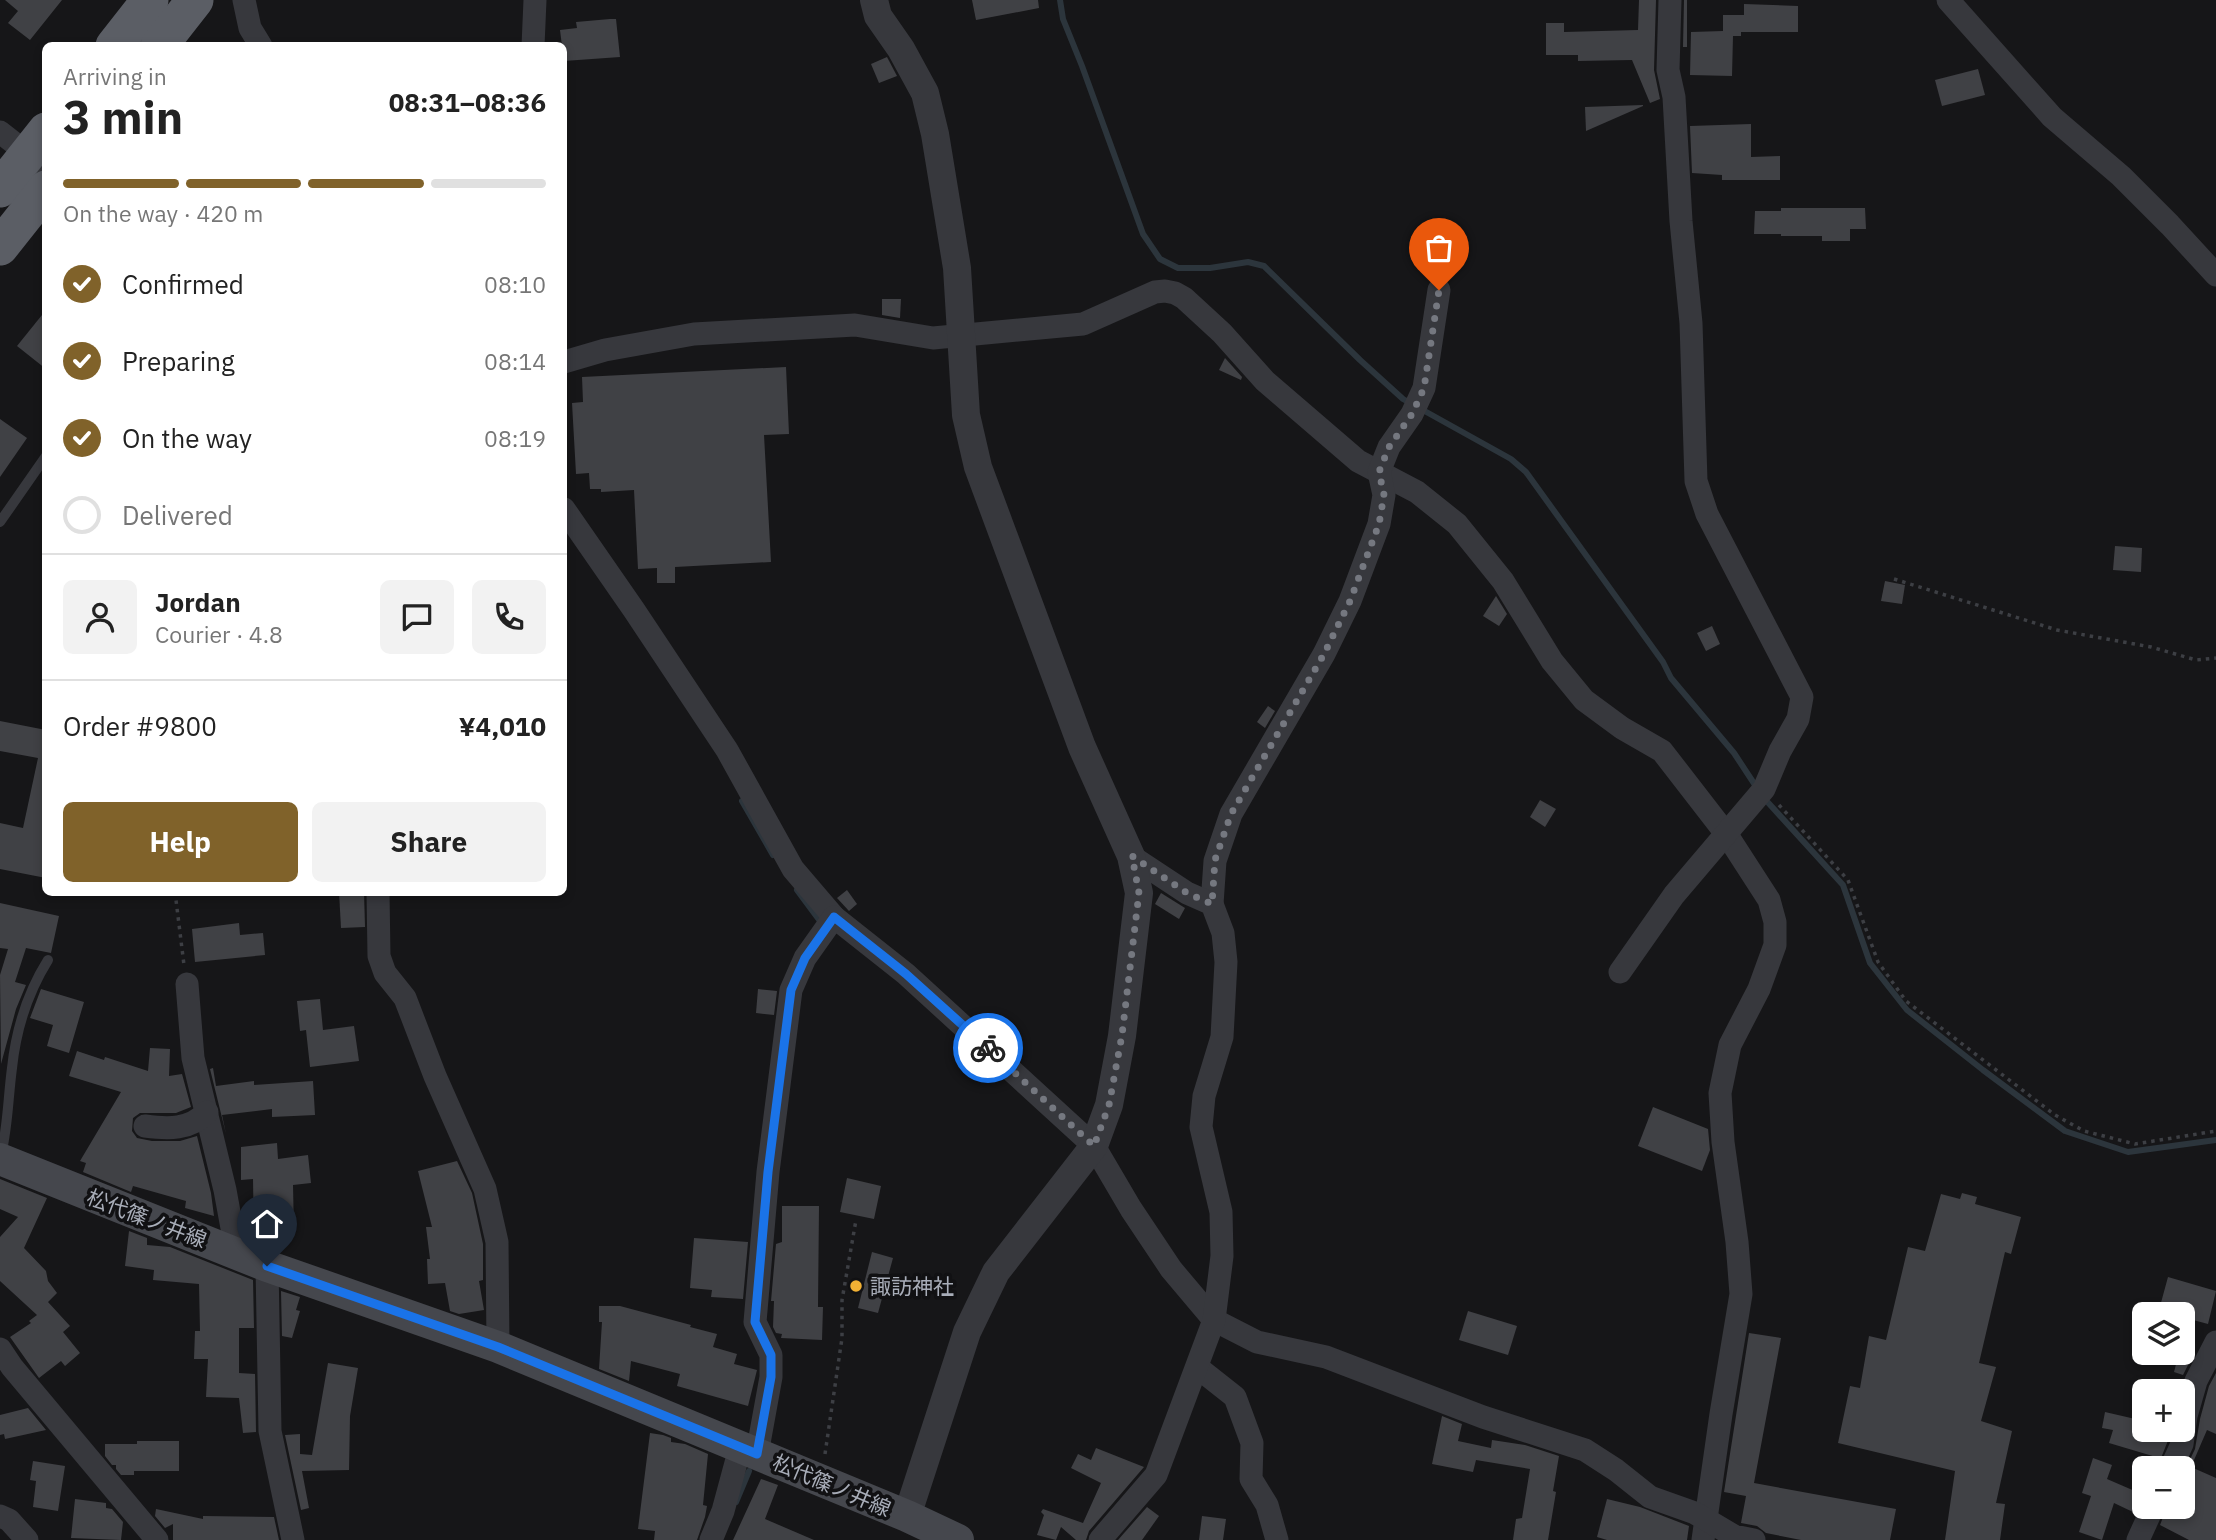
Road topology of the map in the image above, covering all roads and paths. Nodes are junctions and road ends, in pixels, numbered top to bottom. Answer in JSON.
{"nodes":[{"id":1,"x":150,"y":0,"type":"edge"},
{"id":2,"x":195,"y":0,"type":"edge"},
{"id":3,"x":244,"y":0,"type":"edge"},
{"id":4,"x":535,"y":0,"type":"edge"},
{"id":5,"x":874,"y":0,"type":"edge"},
{"id":6,"x":1670,"y":0,"type":"edge"},
{"id":7,"x":1948,"y":0,"type":"edge"},
{"id":8,"x":117,"y":42,"type":"edge"},
{"id":9,"x":162,"y":42,"type":"edge"},
{"id":10,"x":259,"y":42,"type":"edge"},
{"id":11,"x":533,"y":42,"type":"edge"},
{"id":12,"x":30,"y":146,"type":"edge"},
{"id":13,"x":0,"y":189,"type":"edge"},
{"id":14,"x":42,"y":194,"type":"edge"},
{"id":15,"x":0,"y":247,"type":"edge"},
{"id":16,"x":2216,"y":275,"type":"edge"},
{"id":17,"x":1439,"y":290,"type":"dead end"},
{"id":18,"x":961,"y":337,"type":"junction"},
{"id":19,"x":567,"y":361,"type":"edge"},
{"id":20,"x":42,"y":462,"type":"edge"},
{"id":21,"x":1379,"y":472,"type":"junction"},
{"id":22,"x":567,"y":513,"type":"edge"},
{"id":23,"x":0,"y":522,"type":"edge"},
{"id":24,"x":1894,"y":579,"type":"dead end"},
{"id":25,"x":2216,"y":657,"type":"edge"},
{"id":26,"x":1760,"y":794,"type":"junction"},
{"id":27,"x":1727,"y":835,"type":"junction"},
{"id":28,"x":1132,"y":856,"type":"junction"},
{"id":29,"x":176,"y":896,"type":"edge"},
{"id":30,"x":378,"y":896,"type":"edge"},
{"id":31,"x":1212,"y":904,"type":"junction"},
{"id":32,"x":834,"y":917,"type":"junction"},
{"id":33,"x":48,"y":960,"type":"dead end"},
{"id":34,"x":1620,"y":972,"type":"dead end"},
{"id":35,"x":187,"y":984,"type":"joint"},
{"id":36,"x":207,"y":1112,"type":"junction"},
{"id":37,"x":145,"y":1126,"type":"dead end"},
{"id":38,"x":2216,"y":1131,"type":"edge"},
{"id":39,"x":1094,"y":1146,"type":"junction"},
{"id":40,"x":0,"y":1159,"type":"edge"},
{"id":41,"x":856,"y":1220,"type":"dead end"},
{"id":42,"x":230,"y":1251,"type":"junction"},
{"id":43,"x":267,"y":1266,"type":"junction"},
{"id":44,"x":1214,"y":1320,"type":"junction"},
{"id":45,"x":2216,"y":1342,"type":"edge"},
{"id":46,"x":498,"y":1347,"type":"junction"},
{"id":47,"x":0,"y":1349,"type":"edge"},
{"id":48,"x":1197,"y":1367,"type":"junction"},
{"id":49,"x":749,"y":1451,"type":"junction"},
{"id":50,"x":2176,"y":1456,"type":"edge"},
{"id":51,"x":819,"y":1479,"type":"junction"},
{"id":52,"x":0,"y":1516,"type":"edge"},
{"id":53,"x":907,"y":1516,"type":"junction"},
{"id":54,"x":2148,"y":1519,"type":"edge"},
{"id":55,"x":1705,"y":1530,"type":"edge"},
{"id":56,"x":27,"y":1540,"type":"edge"},
{"id":57,"x":157,"y":1540,"type":"edge"},
{"id":58,"x":293,"y":1540,"type":"edge"},
{"id":59,"x":712,"y":1540,"type":"edge"},
{"id":60,"x":958,"y":1540,"type":"edge"},
{"id":61,"x":1100,"y":1540,"type":"edge"},
{"id":62,"x":1277,"y":1540,"type":"edge"},
{"id":63,"x":1754,"y":1540,"type":"edge"},
{"id":64,"x":2138,"y":1540,"type":"edge"}],
"edges":[{"from":1,"to":8,"type":"highway"},
{"from":2,"to":9,"type":"highway"},
{"from":3,"to":10,"type":"street"},
{"from":4,"to":11,"type":"street"},
{"from":5,"to":18,"type":"street"},
{"from":6,"to":26,"type":"street"},
{"from":7,"to":16,"type":"street"},
{"from":12,"to":13,"type":"highway"},
{"from":14,"to":15,"type":"highway"},
{"from":17,"to":21,"type":"street"},
{"from":18,"to":19,"type":"street"},
{"from":18,"to":21,"type":"street"},
{"from":18,"to":28,"type":"street"},
{"from":20,"to":23,"type":"lane"},
{"from":21,"to":27,"type":"street"},
{"from":21,"to":31,"type":"street"},
{"from":22,"to":32,"type":"street"},
{"from":24,"to":25,"type":"path"},
{"from":26,"to":27,"type":"street"},
{"from":26,"to":38,"type":"path"},
{"from":27,"to":34,"type":"street"},
{"from":27,"to":55,"type":"street"},
{"from":28,"to":31,"type":"street"},
{"from":28,"to":39,"type":"street"},
{"from":29,"to":35,"type":"path"},
{"from":30,"to":46,"type":"street"},
{"from":31,"to":44,"type":"street"},
{"from":32,"to":39,"type":"street"},
{"from":32,"to":49,"type":"street"},
{"from":33,"to":40,"type":"lane"},
{"from":35,"to":36,"type":"street"},
{"from":36,"to":37,"type":"street"},
{"from":36,"to":42,"type":"street"},
{"from":39,"to":44,"type":"street"},
{"from":39,"to":53,"type":"street"},
{"from":40,"to":42,"type":"main road","name":"松代篠ノ井線"},
{"from":41,"to":51,"type":"path"},
{"from":42,"to":43,"type":"main road","name":"松代篠ノ井線"},
{"from":43,"to":46,"type":"main road","name":"松代篠ノ井線"},
{"from":43,"to":58,"type":"street"},
{"from":44,"to":48,"type":"street"},
{"from":44,"to":55,"type":"street"},
{"from":45,"to":50,"type":"street"},
{"from":46,"to":49,"type":"main road","name":"松代篠ノ井線"},
{"from":47,"to":57,"type":"street"},
{"from":48,"to":61,"type":"street"},
{"from":48,"to":62,"type":"street"},
{"from":49,"to":51,"type":"main road","name":"松代篠ノ井線"},
{"from":49,"to":59,"type":"street"},
{"from":51,"to":53,"type":"main road","name":"松代篠ノ井線"},
{"from":52,"to":56,"type":"street"},
{"from":53,"to":60,"type":"main road","name":"松代篠ノ井線"},
{"from":54,"to":64,"type":"street"},
{"from":55,"to":63,"type":"street"}]}
